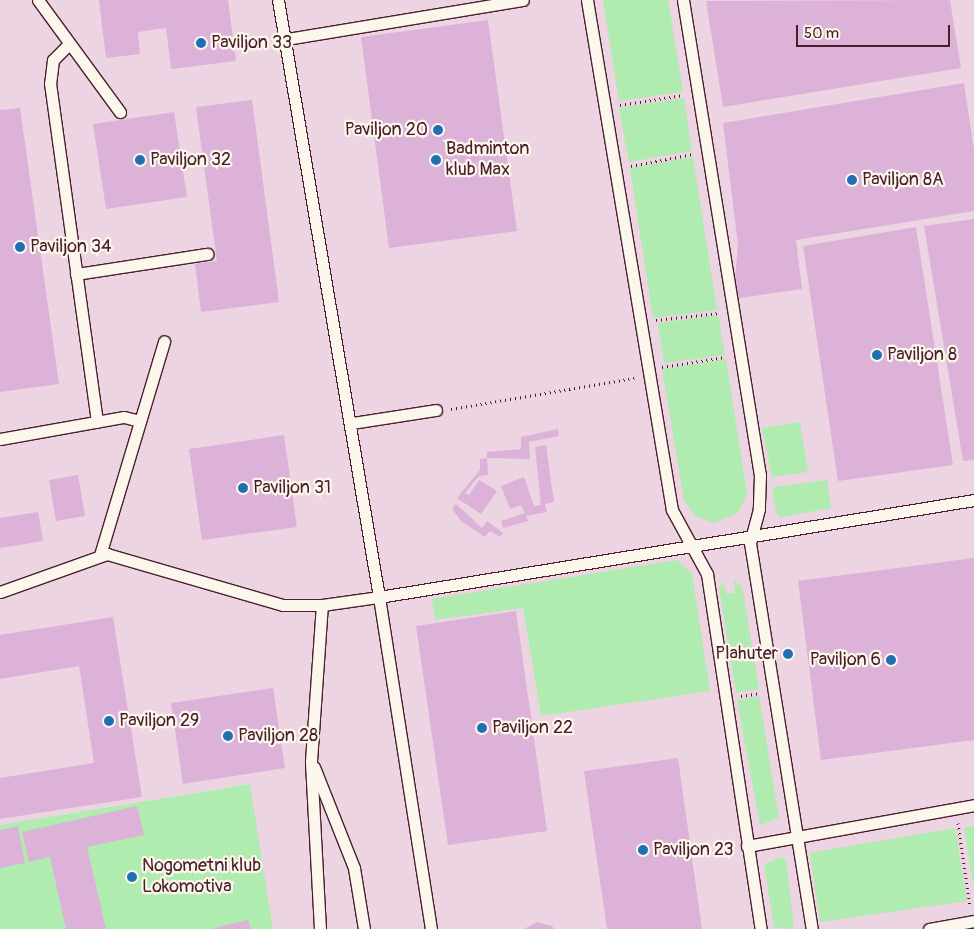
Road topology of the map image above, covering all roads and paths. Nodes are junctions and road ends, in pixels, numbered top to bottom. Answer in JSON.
{"nodes":[{"id":1,"x":38,"y":0,"type":"edge"},
{"id":2,"x":278,"y":0,"type":"edge"},
{"id":3,"x":523,"y":0,"type":"edge"},
{"id":4,"x":587,"y":0,"type":"edge"},
{"id":5,"x":683,"y":0,"type":"edge"},
{"id":6,"x":287,"y":39,"type":"junction"},
{"id":7,"x":68,"y":45,"type":"junction"},
{"id":8,"x":698,"y":92,"type":"junction"},
{"id":9,"x":605,"y":108,"type":"junction"},
{"id":10,"x":120,"y":112,"type":"dead end"},
{"id":11,"x":707,"y":152,"type":"junction"},
{"id":12,"x":615,"y":169,"type":"junction"},
{"id":13,"x":206,"y":254,"type":"dead end"},
{"id":14,"x":76,"y":274,"type":"junction"},
{"id":15,"x":734,"y":311,"type":"junction"},
{"id":16,"x":641,"y":322,"type":"junction"},
{"id":17,"x":164,"y":341,"type":"dead end"},
{"id":18,"x":741,"y":355,"type":"junction"},
{"id":19,"x":648,"y":369,"type":"junction"},
{"id":20,"x":436,"y":410,"type":"joint"},
{"id":21,"x":140,"y":421,"type":"junction"},
{"id":22,"x":97,"y":422,"type":"junction"},
{"id":23,"x":352,"y":423,"type":"junction"},
{"id":24,"x":0,"y":439,"type":"edge"},
{"id":25,"x":974,"y":500,"type":"edge"},
{"id":26,"x":751,"y":536,"type":"junction"},
{"id":27,"x":693,"y":545,"type":"junction"},
{"id":28,"x":100,"y":555,"type":"junction"},
{"id":29,"x":0,"y":592,"type":"edge"},
{"id":30,"x":379,"y":597,"type":"junction"},
{"id":31,"x":322,"y":605,"type":"junction"},
{"id":32,"x":774,"y":691,"type":"junction"},
{"id":33,"x":725,"y":699,"type":"junction"},
{"id":34,"x":311,"y":761,"type":"junction"},
{"id":35,"x":974,"y":806,"type":"edge"},
{"id":36,"x":956,"y":809,"type":"junction"},
{"id":37,"x":797,"y":837,"type":"junction"},
{"id":38,"x":748,"y":846,"type":"junction"},
{"id":39,"x":973,"y":921,"type":"edge"},
{"id":40,"x":320,"y":929,"type":"edge"},
{"id":41,"x":364,"y":929,"type":"edge"},
{"id":42,"x":431,"y":929,"type":"edge"},
{"id":43,"x":761,"y":929,"type":"edge"},
{"id":44,"x":812,"y":929,"type":"edge"},
{"id":45,"x":929,"y":929,"type":"edge"}],
"edges":[{"from":1,"to":7,"type":"lane"},
{"from":2,"to":6,"type":"lane"},
{"from":3,"to":6,"type":"lane"},
{"from":4,"to":9,"type":"lane"},
{"from":5,"to":8,"type":"lane"},
{"from":6,"to":23,"type":"lane"},
{"from":7,"to":10,"type":"lane"},
{"from":7,"to":14,"type":"lane"},
{"from":8,"to":9,"type":"path"},
{"from":8,"to":11,"type":"lane"},
{"from":9,"to":12,"type":"lane"},
{"from":11,"to":12,"type":"path"},
{"from":11,"to":15,"type":"lane"},
{"from":12,"to":16,"type":"lane"},
{"from":13,"to":14,"type":"lane"},
{"from":14,"to":22,"type":"lane"},
{"from":15,"to":16,"type":"path"},
{"from":15,"to":18,"type":"lane"},
{"from":16,"to":19,"type":"lane"},
{"from":17,"to":21,"type":"lane"},
{"from":18,"to":19,"type":"path"},
{"from":18,"to":26,"type":"lane"},
{"from":19,"to":20,"type":"path"},
{"from":19,"to":27,"type":"lane"},
{"from":20,"to":23,"type":"lane"},
{"from":21,"to":22,"type":"lane"},
{"from":21,"to":28,"type":"lane"},
{"from":22,"to":24,"type":"lane"},
{"from":23,"to":30,"type":"lane"},
{"from":25,"to":26,"type":"lane"},
{"from":26,"to":27,"type":"lane"},
{"from":26,"to":32,"type":"lane"},
{"from":27,"to":30,"type":"lane"},
{"from":27,"to":33,"type":"lane"},
{"from":28,"to":29,"type":"lane"},
{"from":28,"to":31,"type":"lane"},
{"from":30,"to":31,"type":"lane"},
{"from":30,"to":42,"type":"lane"},
{"from":31,"to":34,"type":"lane"},
{"from":32,"to":33,"type":"path"},
{"from":32,"to":37,"type":"lane"},
{"from":33,"to":38,"type":"lane"},
{"from":34,"to":40,"type":"lane"},
{"from":34,"to":41,"type":"lane"},
{"from":35,"to":36,"type":"lane"},
{"from":36,"to":37,"type":"lane"},
{"from":36,"to":39,"type":"path"},
{"from":37,"to":38,"type":"lane"},
{"from":37,"to":44,"type":"lane"},
{"from":38,"to":43,"type":"lane"},
{"from":39,"to":45,"type":"lane"}]}
